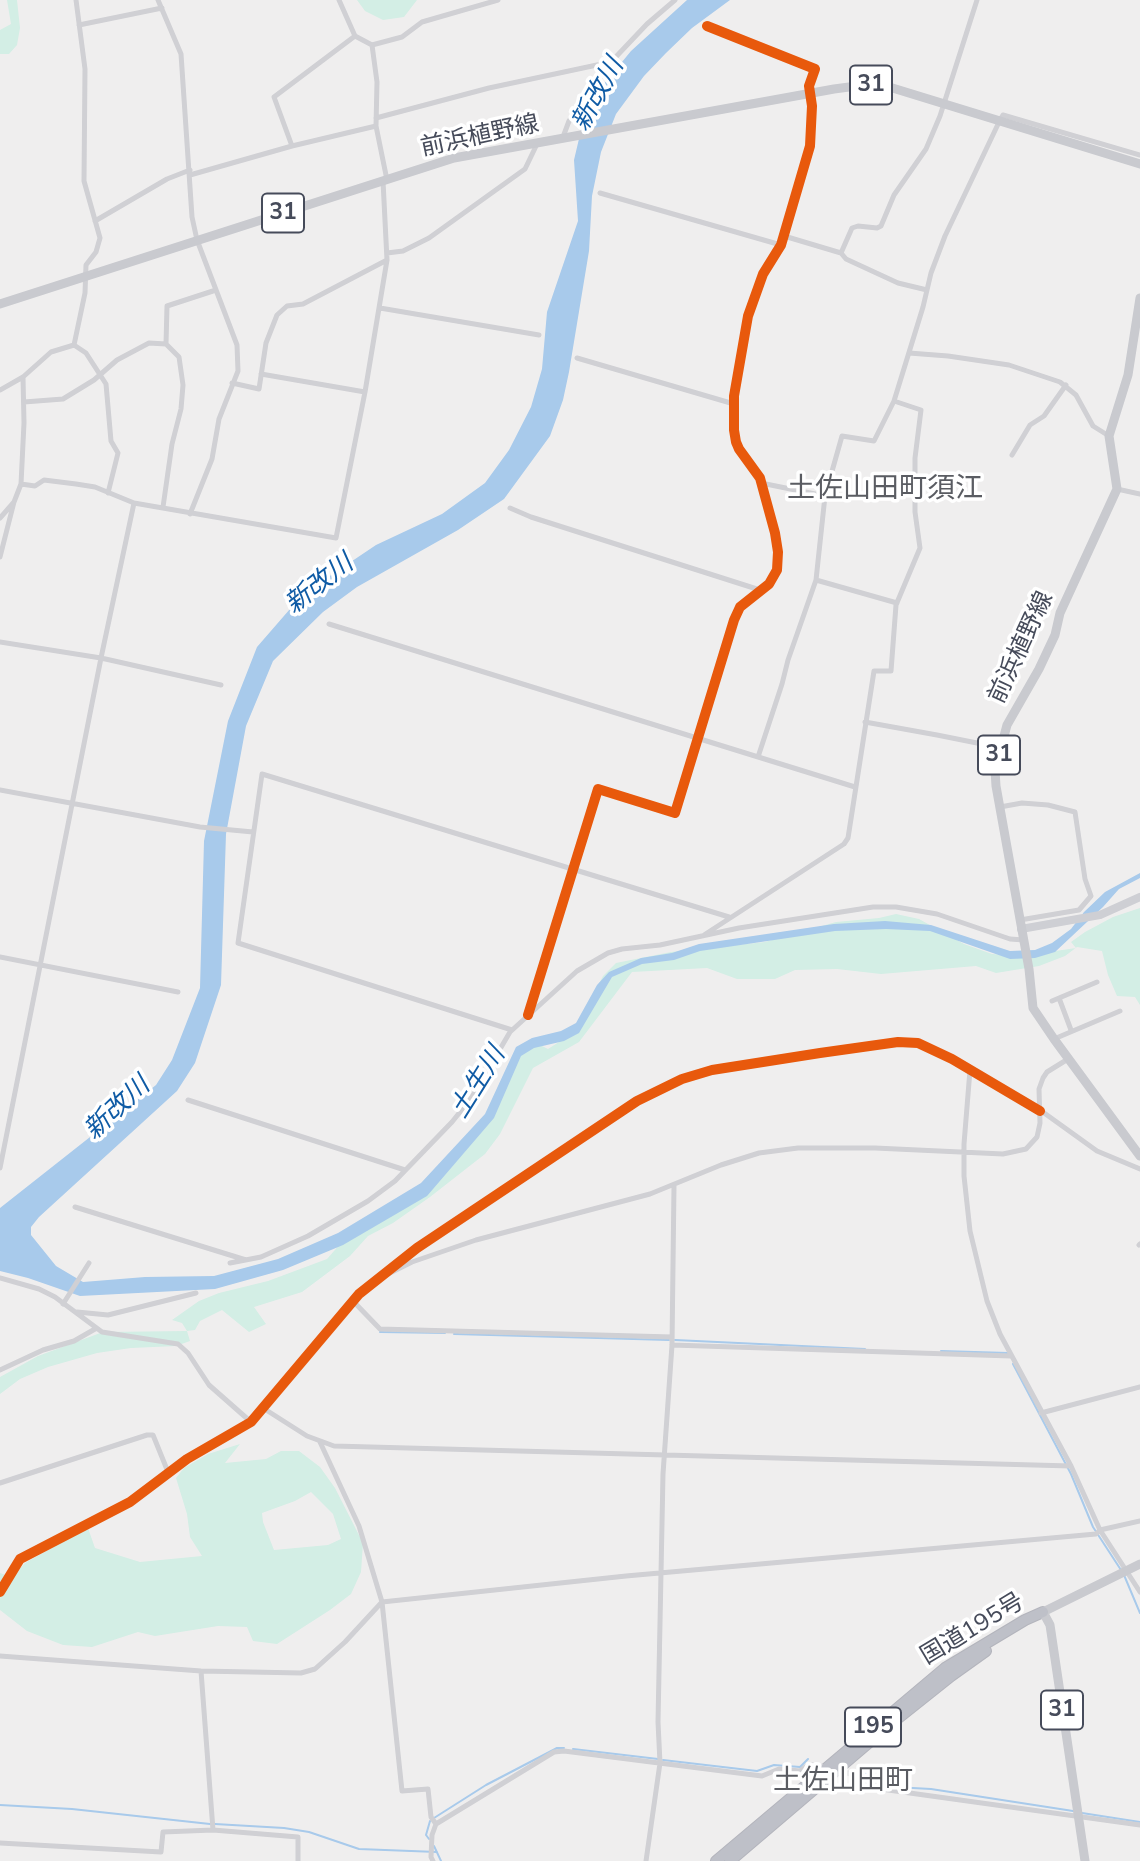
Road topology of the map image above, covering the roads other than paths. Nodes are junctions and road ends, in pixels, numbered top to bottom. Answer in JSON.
{"nodes":[{"id":1,"x":76,"y":0,"type":"edge"},
{"id":2,"x":158,"y":0,"type":"edge"},
{"id":3,"x":339,"y":0,"type":"edge"},
{"id":4,"x":498,"y":0,"type":"edge"},
{"id":5,"x":675,"y":0,"type":"edge"},
{"id":6,"x":977,"y":0,"type":"edge"},
{"id":7,"x":162,"y":8,"type":"junction"},
{"id":8,"x":79,"y":25,"type":"junction"},
{"id":9,"x":707,"y":26,"type":"dead end"},
{"id":10,"x":355,"y":36,"type":"junction"},
{"id":11,"x":372,"y":44,"type":"junction"},
{"id":12,"x":611,"y":62,"type":"junction"},
{"id":13,"x":809,"y":93,"type":"junction"},
{"id":14,"x":944,"y":103,"type":"junction"},
{"id":15,"x":376,"y":118,"type":"junction"},
{"id":16,"x":1000,"y":120,"type":"junction"},
{"id":17,"x":376,"y":126,"type":"junction"},
{"id":18,"x":566,"y":137,"type":"junction"},
{"id":19,"x":538,"y":142,"type":"junction"},
{"id":20,"x":292,"y":146,"type":"junction"},
{"id":21,"x":1140,"y":155,"type":"edge"},
{"id":22,"x":1140,"y":164,"type":"edge"},
{"id":23,"x":190,"y":173,"type":"junction"},
{"id":24,"x":385,"y":180,"type":"junction"},
{"id":25,"x":600,"y":193,"type":"dead end"},
{"id":26,"x":95,"y":221,"type":"junction"},
{"id":27,"x":784,"y":236,"type":"junction"},
{"id":28,"x":197,"y":240,"type":"junction"},
{"id":29,"x":781,"y":245,"type":"junction"},
{"id":30,"x":841,"y":253,"type":"junction"},
{"id":31,"x":387,"y":256,"type":"junction"},
{"id":32,"x":86,"y":277,"type":"junction"},
{"id":33,"x":216,"y":290,"type":"junction"},
{"id":34,"x":927,"y":290,"type":"junction"},
{"id":35,"x":1140,"y":298,"type":"edge"},
{"id":36,"x":0,"y":304,"type":"edge"},
{"id":37,"x":380,"y":308,"type":"junction"},
{"id":38,"x":539,"y":335,"type":"dead end"},
{"id":39,"x":166,"y":344,"type":"junction"},
{"id":40,"x":74,"y":345,"type":"junction"},
{"id":41,"x":909,"y":353,"type":"junction"},
{"id":42,"x":577,"y":358,"type":"dead end"},
{"id":43,"x":261,"y":374,"type":"junction"},
{"id":44,"x":100,"y":375,"type":"junction"},
{"id":45,"x":23,"y":377,"type":"junction"},
{"id":46,"x":233,"y":383,"type":"junction"},
{"id":47,"x":1066,"y":385,"type":"junction"},
{"id":48,"x":0,"y":390,"type":"edge"},
{"id":49,"x":365,"y":392,"type":"junction"},
{"id":50,"x":894,"y":401,"type":"junction"},
{"id":51,"x":24,"y":402,"type":"junction"},
{"id":52,"x":733,"y":404,"type":"junction"},
{"id":53,"x":1110,"y":436,"type":"junction"},
{"id":54,"x":1012,"y":455,"type":"dead end"},
{"id":55,"x":761,"y":483,"type":"junction"},
{"id":56,"x":21,"y":484,"type":"junction"},
{"id":57,"x":1117,"y":489,"type":"junction"},
{"id":58,"x":108,"y":493,"type":"junction"},
{"id":59,"x":1140,"y":494,"type":"edge"},
{"id":60,"x":825,"y":496,"type":"junction"},
{"id":61,"x":14,"y":502,"type":"junction"},
{"id":62,"x":134,"y":503,"type":"junction"},
{"id":63,"x":163,"y":507,"type":"junction"},
{"id":64,"x":510,"y":508,"type":"dead end"},
{"id":65,"x":190,"y":514,"type":"junction"},
{"id":66,"x":0,"y":518,"type":"edge"},
{"id":67,"x":0,"y":557,"type":"edge"},
{"id":68,"x":816,"y":580,"type":"junction"},
{"id":69,"x":761,"y":590,"type":"junction"},
{"id":70,"x":897,"y":603,"type":"junction"},
{"id":71,"x":328,"y":624,"type":"dead end"},
{"id":72,"x":0,"y":642,"type":"edge"},
{"id":73,"x":101,"y":658,"type":"junction"},
{"id":74,"x":221,"y":685,"type":"dead end"},
{"id":75,"x":865,"y":722,"type":"junction"},
{"id":76,"x":696,"y":737,"type":"junction"},
{"id":77,"x":1000,"y":750,"type":"junction"},
{"id":78,"x":758,"y":757,"type":"junction"},
{"id":79,"x":855,"y":787,"type":"junction"},
{"id":80,"x":0,"y":790,"type":"edge"},
{"id":81,"x":72,"y":804,"type":"junction"},
{"id":82,"x":1000,"y":807,"type":"junction"},
{"id":83,"x":253,"y":832,"type":"junction"},
{"id":84,"x":574,"y":869,"type":"junction"},
{"id":85,"x":1140,"y":897,"type":"edge"},
{"id":86,"x":729,"y":918,"type":"junction"},
{"id":87,"x":1020,"y":924,"type":"junction"},
{"id":88,"x":704,"y":935,"type":"junction"},
{"id":89,"x":1024,"y":943,"type":"junction"},
{"id":90,"x":0,"y":957,"type":"edge"},
{"id":91,"x":40,"y":965,"type":"junction"},
{"id":92,"x":1097,"y":982,"type":"dead end"},
{"id":93,"x":178,"y":992,"type":"dead end"},
{"id":94,"x":1059,"y":998,"type":"junction"},
{"id":95,"x":1052,"y":1001,"type":"dead end"},
{"id":96,"x":1120,"y":1011,"type":"dead end"},
{"id":97,"x":528,"y":1015,"type":"junction"},
{"id":98,"x":512,"y":1030,"type":"junction"},
{"id":99,"x":1071,"y":1030,"type":"junction"},
{"id":100,"x":1054,"y":1039,"type":"junction"},
{"id":101,"x":1068,"y":1059,"type":"junction"},
{"id":102,"x":970,"y":1070,"type":"junction"},
{"id":103,"x":188,"y":1100,"type":"dead end"},
{"id":104,"x":1040,"y":1111,"type":"junction"},
{"id":105,"x":0,"y":1128,"type":"edge"},
{"id":106,"x":8,"y":1130,"type":"junction"},
{"id":107,"x":964,"y":1153,"type":"junction"},
{"id":108,"x":1140,"y":1156,"type":"edge"},
{"id":109,"x":0,"y":1168,"type":"edge"},
{"id":110,"x":1140,"y":1169,"type":"edge"},
{"id":111,"x":405,"y":1170,"type":"junction"},
{"id":112,"x":674,"y":1186,"type":"junction"},
{"id":113,"x":75,"y":1207,"type":"dead end"},
{"id":114,"x":248,"y":1260,"type":"junction"},
{"id":115,"x":89,"y":1262,"type":"dead end"},
{"id":116,"x":230,"y":1263,"type":"dead end"},
{"id":117,"x":0,"y":1278,"type":"edge"},
{"id":118,"x":376,"y":1280,"type":"junction"},
{"id":119,"x":196,"y":1293,"type":"dead end"},
{"id":120,"x":353,"y":1301,"type":"junction"},
{"id":121,"x":63,"y":1304,"type":"junction"},
{"id":122,"x":71,"y":1310,"type":"junction"},
{"id":123,"x":95,"y":1329,"type":"junction"},
{"id":124,"x":672,"y":1336,"type":"junction"},
{"id":125,"x":672,"y":1345,"type":"junction"},
{"id":126,"x":1008,"y":1356,"type":"junction"},
{"id":127,"x":0,"y":1370,"type":"edge"},
{"id":128,"x":1140,"y":1387,"type":"edge"},
{"id":129,"x":263,"y":1408,"type":"junction"},
{"id":130,"x":1041,"y":1413,"type":"junction"},
{"id":131,"x":251,"y":1422,"type":"junction"},
{"id":132,"x":320,"y":1442,"type":"junction"},
{"id":133,"x":665,"y":1455,"type":"junction"},
{"id":134,"x":1068,"y":1466,"type":"junction"},
{"id":135,"x":168,"y":1472,"type":"junction"},
{"id":136,"x":0,"y":1483,"type":"edge"},
{"id":137,"x":1140,"y":1521,"type":"edge"},
{"id":138,"x":1098,"y":1532,"type":"junction"},
{"id":139,"x":1140,"y":1564,"type":"edge"},
{"id":140,"x":1123,"y":1572,"type":"junction"},
{"id":141,"x":661,"y":1574,"type":"junction"},
{"id":142,"x":0,"y":1592,"type":"edge"},
{"id":143,"x":1140,"y":1592,"type":"edge"},
{"id":144,"x":382,"y":1602,"type":"junction"},
{"id":145,"x":1043,"y":1612,"type":"junction"},
{"id":146,"x":0,"y":1656,"type":"edge"},
{"id":147,"x":201,"y":1671,"type":"junction"},
{"id":148,"x":660,"y":1763,"type":"junction"},
{"id":149,"x":831,"y":1768,"type":"junction"},
{"id":150,"x":1078,"y":1814,"type":"junction"},
{"id":151,"x":436,"y":1824,"type":"junction"},
{"id":152,"x":1140,"y":1825,"type":"edge"},
{"id":153,"x":213,"y":1830,"type":"junction"},
{"id":154,"x":0,"y":1843,"type":"edge"},
{"id":155,"x":432,"y":1859,"type":"edge"},
{"id":156,"x":298,"y":1861,"type":"edge"},
{"id":157,"x":646,"y":1861,"type":"edge"},
{"id":158,"x":716,"y":1861,"type":"edge"},
{"id":159,"x":730,"y":1861,"type":"edge"},
{"id":160,"x":1085,"y":1861,"type":"edge"}],
"edges":[{"from":1,"to":8,"type":"street"},
{"from":2,"to":7,"type":"street"},
{"from":3,"to":10,"type":"street"},
{"from":4,"to":11,"type":"street"},
{"from":5,"to":12,"type":"street"},
{"from":6,"to":14,"type":"street"},
{"from":7,"to":8,"type":"street"},
{"from":7,"to":23,"type":"street"},
{"from":8,"to":26,"type":"street"},
{"from":9,"to":13,"type":"street"},
{"from":10,"to":11,"type":"street"},
{"from":10,"to":20,"type":"street"},
{"from":11,"to":15,"type":"street"},
{"from":12,"to":15,"type":"street"},
{"from":12,"to":18,"type":"street"},
{"from":13,"to":14,"type":"main road","name":"前浜植野線","number":"31"},
{"from":13,"to":18,"type":"main road","name":"前浜植野線","number":"31"},
{"from":13,"to":27,"type":"street"},
{"from":14,"to":16,"type":"main road","name":"前浜植野線","number":"31"},
{"from":14,"to":30,"type":"street"},
{"from":15,"to":17,"type":"street"},
{"from":16,"to":21,"type":"street"},
{"from":16,"to":22,"type":"main road","name":"前浜植野線","number":"31"},
{"from":16,"to":34,"type":"street"},
{"from":17,"to":20,"type":"street"},
{"from":17,"to":24,"type":"street"},
{"from":18,"to":19,"type":"main road","name":"前浜植野線","number":"31"},
{"from":19,"to":24,"type":"main road","name":"前浜植野線","number":"31"},
{"from":19,"to":31,"type":"street"},
{"from":20,"to":23,"type":"street"},
{"from":23,"to":26,"type":"street"},
{"from":23,"to":28,"type":"street"},
{"from":24,"to":28,"type":"main road","name":"前浜植野線","number":"31"},
{"from":24,"to":31,"type":"street"},
{"from":25,"to":29,"type":"street"},
{"from":26,"to":32,"type":"street"},
{"from":27,"to":29,"type":"street"},
{"from":27,"to":30,"type":"street"},
{"from":28,"to":32,"type":"main road","name":"前浜植野線","number":"31"},
{"from":28,"to":33,"type":"street"},
{"from":29,"to":52,"type":"street"},
{"from":30,"to":34,"type":"street"},
{"from":31,"to":37,"type":"street"},
{"from":31,"to":43,"type":"street"},
{"from":32,"to":36,"type":"main road","name":"前浜植野線","number":"31"},
{"from":32,"to":40,"type":"street"},
{"from":33,"to":39,"type":"street"},
{"from":33,"to":46,"type":"street"},
{"from":34,"to":41,"type":"street"},
{"from":35,"to":53,"type":"main road"},
{"from":37,"to":38,"type":"street"},
{"from":37,"to":49,"type":"street"},
{"from":39,"to":44,"type":"street"},
{"from":39,"to":63,"type":"street"},
{"from":40,"to":44,"type":"street"},
{"from":40,"to":45,"type":"street"},
{"from":41,"to":47,"type":"street"},
{"from":41,"to":50,"type":"street"},
{"from":42,"to":52,"type":"street"},
{"from":43,"to":46,"type":"street"},
{"from":43,"to":49,"type":"street"},
{"from":44,"to":51,"type":"street"},
{"from":44,"to":58,"type":"street"},
{"from":45,"to":48,"type":"street"},
{"from":45,"to":51,"type":"street"},
{"from":46,"to":65,"type":"street"},
{"from":47,"to":53,"type":"street"},
{"from":47,"to":54,"type":"street"},
{"from":49,"to":65,"type":"street"},
{"from":50,"to":60,"type":"street"},
{"from":50,"to":70,"type":"street"},
{"from":51,"to":56,"type":"street"},
{"from":52,"to":55,"type":"street"},
{"from":53,"to":57,"type":"main road"},
{"from":55,"to":60,"type":"street"},
{"from":55,"to":69,"type":"street"},
{"from":56,"to":58,"type":"street"},
{"from":56,"to":61,"type":"street"},
{"from":57,"to":59,"type":"street"},
{"from":57,"to":77,"type":"main road","name":"前浜植野線","number":"31"},
{"from":58,"to":62,"type":"street"},
{"from":60,"to":68,"type":"street"},
{"from":61,"to":66,"type":"street"},
{"from":61,"to":67,"type":"street"},
{"from":62,"to":63,"type":"street"},
{"from":62,"to":73,"type":"street"},
{"from":63,"to":65,"type":"street"},
{"from":64,"to":69,"type":"street"},
{"from":68,"to":70,"type":"street"},
{"from":68,"to":78,"type":"street"},
{"from":69,"to":76,"type":"street"},
{"from":70,"to":75,"type":"street"},
{"from":71,"to":76,"type":"street"},
{"from":72,"to":73,"type":"street"},
{"from":73,"to":74,"type":"street"},
{"from":73,"to":81,"type":"street"},
{"from":75,"to":77,"type":"street"},
{"from":75,"to":79,"type":"street"},
{"from":76,"to":78,"type":"street"},
{"from":76,"to":84,"type":"street"},
{"from":77,"to":82,"type":"main road","name":"前浜植野線","number":"31"},
{"from":78,"to":79,"type":"street"},
{"from":79,"to":86,"type":"street"},
{"from":80,"to":81,"type":"street"},
{"from":81,"to":83,"type":"street"},
{"from":81,"to":91,"type":"street"},
{"from":82,"to":87,"type":"main road","name":"前浜植野線","number":"31"},
{"from":82,"to":87,"type":"street"},
{"from":83,"to":84,"type":"street"},
{"from":83,"to":98,"type":"street"},
{"from":84,"to":86,"type":"street"},
{"from":84,"to":97,"type":"street"},
{"from":85,"to":87,"type":"street"},
{"from":86,"to":88,"type":"street"},
{"from":87,"to":89,"type":"main road","name":"前浜植野線","number":"31"},
{"from":88,"to":89,"type":"street"},
{"from":88,"to":97,"type":"street"},
{"from":89,"to":100,"type":"main road","name":"前浜植野線","number":"31"},
{"from":90,"to":91,"type":"street"},
{"from":91,"to":93,"type":"street"},
{"from":91,"to":106,"type":"street"},
{"from":92,"to":94,"type":"street"},
{"from":94,"to":95,"type":"street"},
{"from":94,"to":99,"type":"street"},
{"from":96,"to":99,"type":"street"},
{"from":97,"to":98,"type":"street"},
{"from":98,"to":111,"type":"street"},
{"from":99,"to":100,"type":"street"},
{"from":100,"to":101,"type":"main road","name":"前浜植野線","number":"31"},
{"from":101,"to":104,"type":"street"},
{"from":101,"to":108,"type":"main road","name":"前浜植野線","number":"31"},
{"from":102,"to":104,"type":"street"},
{"from":102,"to":107,"type":"street"},
{"from":102,"to":118,"type":"street"},
{"from":103,"to":111,"type":"street"},
{"from":104,"to":107,"type":"street"},
{"from":104,"to":110,"type":"street"},
{"from":105,"to":106,"type":"street"},
{"from":106,"to":109,"type":"street"},
{"from":107,"to":112,"type":"street"},
{"from":107,"to":126,"type":"street"},
{"from":111,"to":114,"type":"street"},
{"from":112,"to":118,"type":"street"},
{"from":112,"to":124,"type":"street"},
{"from":113,"to":114,"type":"street"},
{"from":114,"to":116,"type":"street"},
{"from":115,"to":121,"type":"street"},
{"from":117,"to":121,"type":"street"},
{"from":118,"to":120,"type":"street"},
{"from":119,"to":122,"type":"street"},
{"from":120,"to":124,"type":"street"},
{"from":120,"to":129,"type":"street"},
{"from":121,"to":122,"type":"street"},
{"from":122,"to":123,"type":"street"},
{"from":123,"to":127,"type":"street"},
{"from":123,"to":131,"type":"street"},
{"from":124,"to":125,"type":"street"},
{"from":125,"to":126,"type":"street"},
{"from":125,"to":133,"type":"street"},
{"from":126,"to":130,"type":"street"},
{"from":128,"to":130,"type":"street"},
{"from":129,"to":131,"type":"street"},
{"from":129,"to":132,"type":"street"},
{"from":130,"to":134,"type":"street"},
{"from":131,"to":135,"type":"street"},
{"from":132,"to":133,"type":"street"},
{"from":132,"to":144,"type":"street"},
{"from":133,"to":134,"type":"street"},
{"from":133,"to":141,"type":"street"},
{"from":134,"to":138,"type":"street"},
{"from":135,"to":136,"type":"street"},
{"from":135,"to":142,"type":"street"},
{"from":137,"to":138,"type":"street"},
{"from":138,"to":140,"type":"street"},
{"from":138,"to":141,"type":"street"},
{"from":139,"to":140,"type":"main road"},
{"from":140,"to":143,"type":"street"},
{"from":140,"to":145,"type":"main road"},
{"from":141,"to":144,"type":"street"},
{"from":141,"to":148,"type":"street"},
{"from":144,"to":147,"type":"street"},
{"from":144,"to":151,"type":"street"},
{"from":145,"to":149,"type":"highway","name":"国道195号","number":"195"},
{"from":145,"to":150,"type":"main road","number":"31"},
{"from":146,"to":147,"type":"street"},
{"from":147,"to":153,"type":"street"},
{"from":148,"to":149,"type":"street"},
{"from":148,"to":151,"type":"street"},
{"from":148,"to":157,"type":"street"},
{"from":149,"to":150,"type":"street"},
{"from":149,"to":158,"type":"highway","name":"国道195号","number":"195"},
{"from":149,"to":159,"type":"highway","name":"国道195号","number":"195"},
{"from":150,"to":152,"type":"street"},
{"from":150,"to":160,"type":"main road","number":"31"},
{"from":151,"to":155,"type":"street"},
{"from":153,"to":154,"type":"street"},
{"from":153,"to":156,"type":"street"}]}
